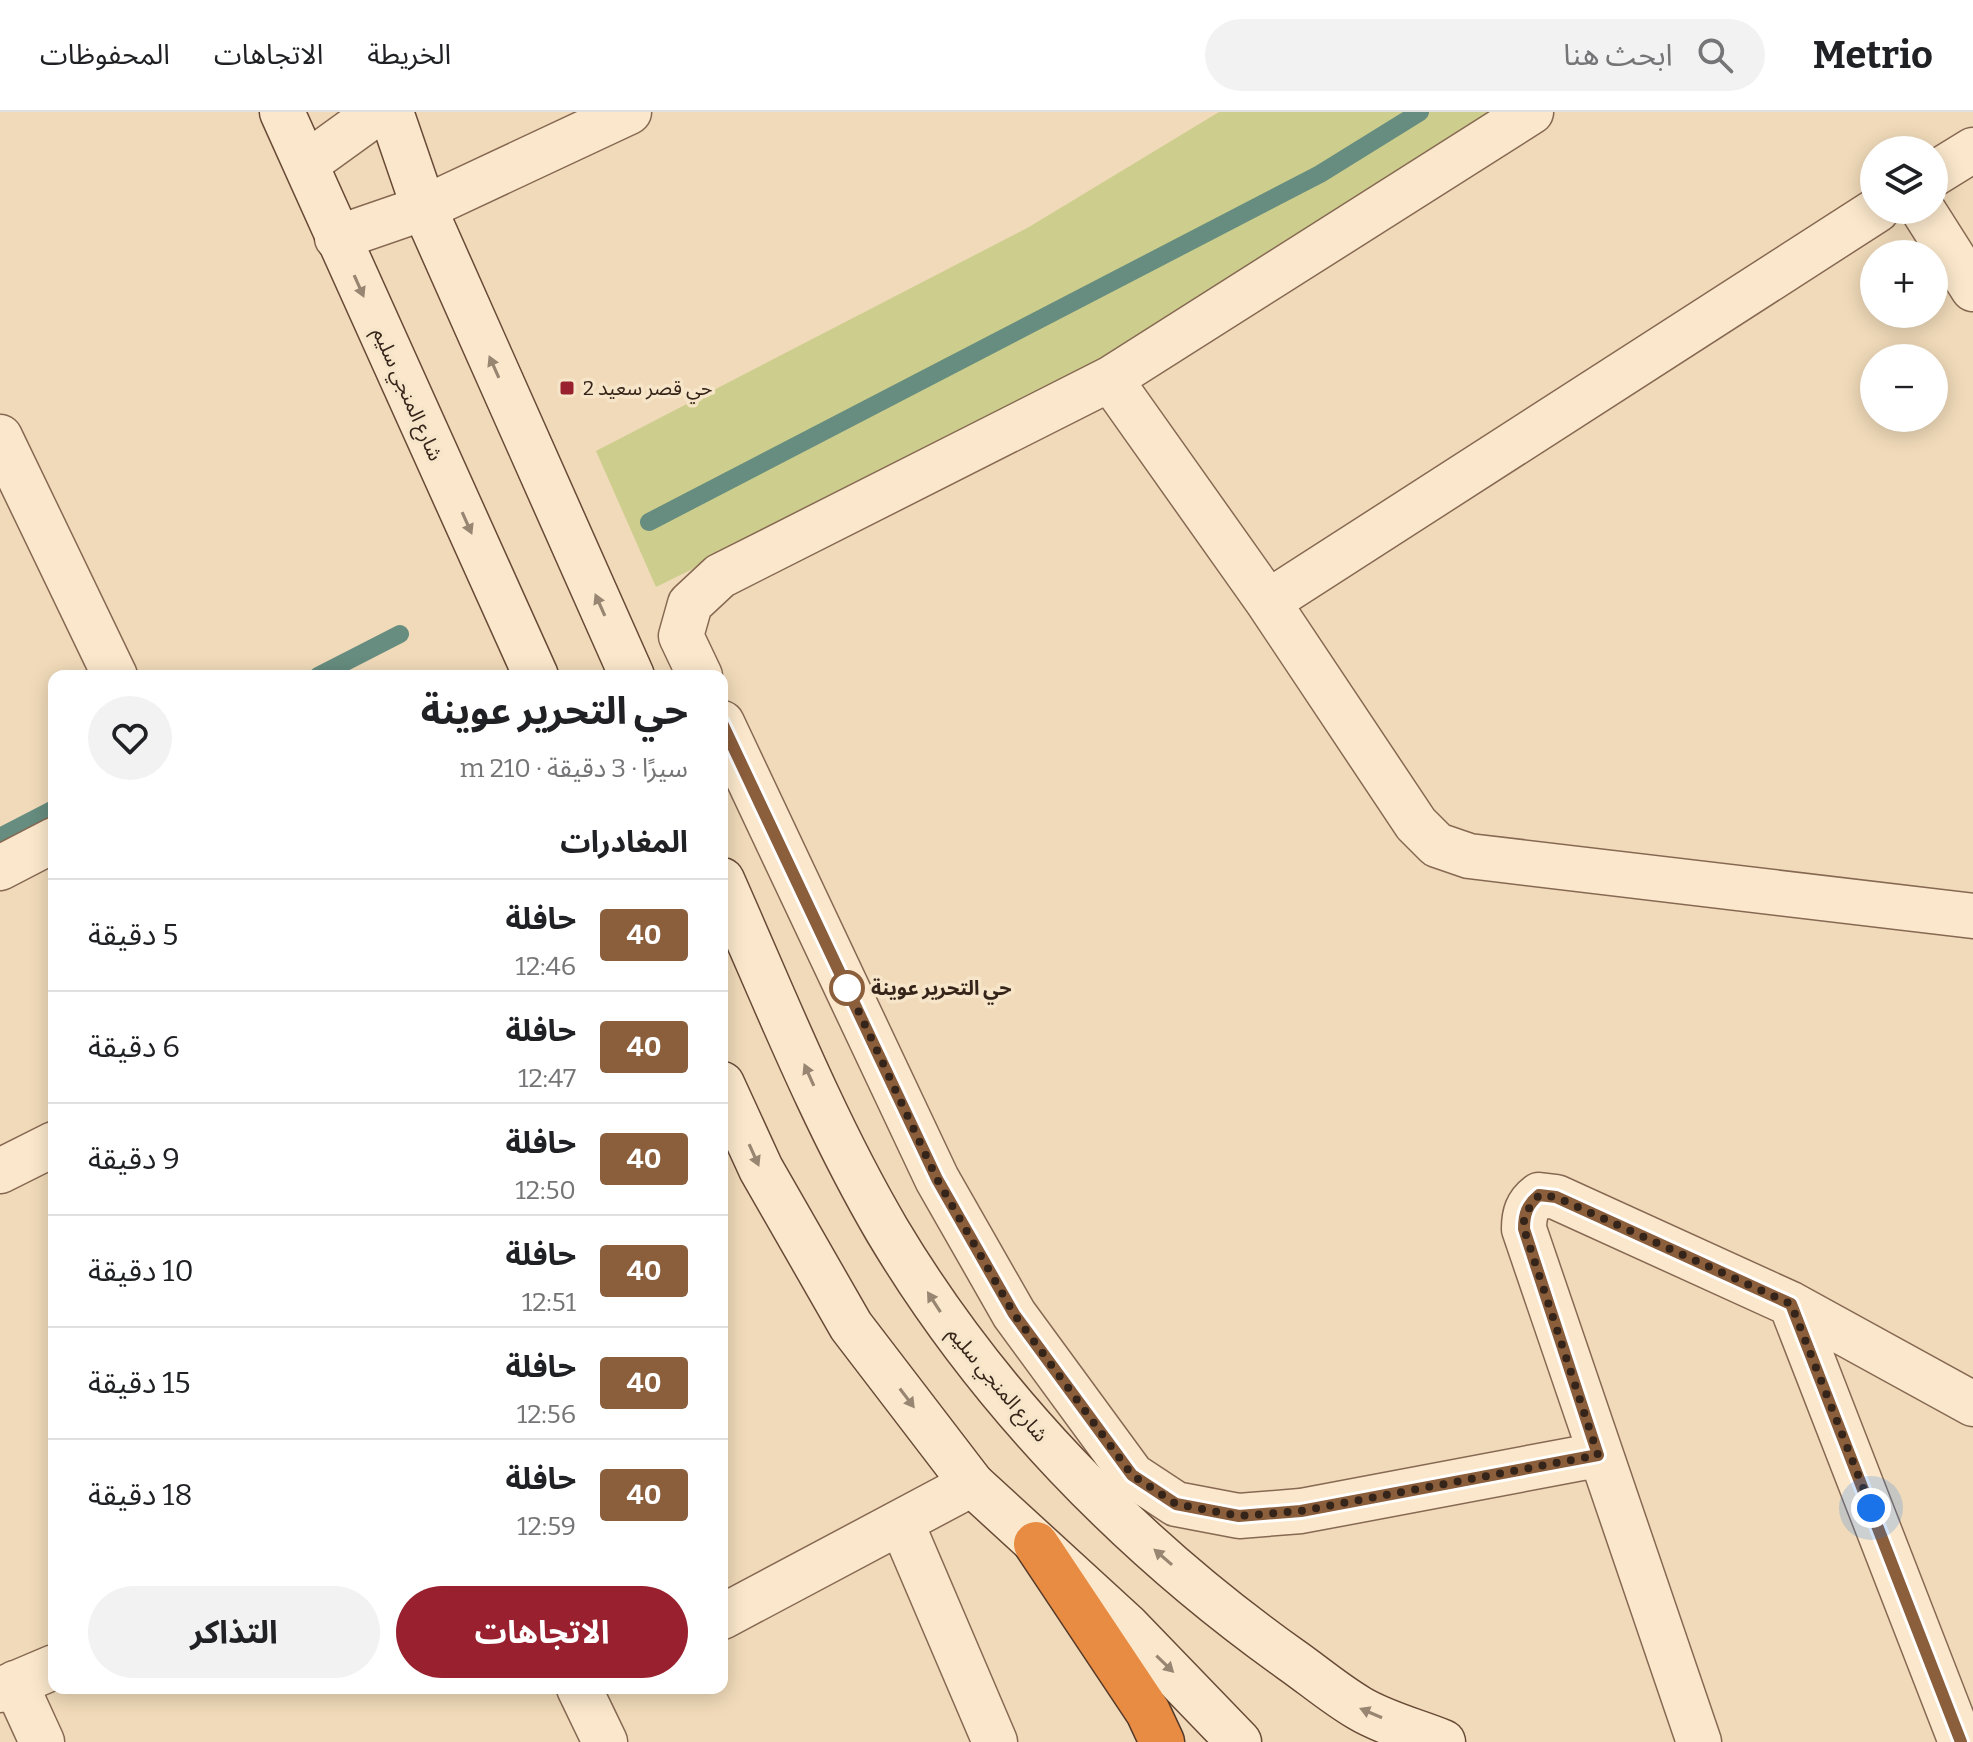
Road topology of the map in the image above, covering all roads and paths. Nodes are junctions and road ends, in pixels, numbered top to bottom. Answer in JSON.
{"nodes":[{"id":1,"x":282,"y":112,"type":"edge"},
{"id":2,"x":378,"y":112,"type":"edge"},
{"id":3,"x":391,"y":112,"type":"edge"},
{"id":4,"x":629,"y":112,"type":"edge"},
{"id":5,"x":1531,"y":112,"type":"edge"},
{"id":6,"x":1973,"y":150,"type":"edge"},
{"id":7,"x":306,"y":164,"type":"junction"},
{"id":8,"x":1948,"y":165,"type":"edge"},
{"id":9,"x":424,"y":208,"type":"junction"},
{"id":10,"x":1860,"y":221,"type":"edge"},
{"id":11,"x":1932,"y":224,"type":"edge"},
{"id":12,"x":337,"y":238,"type":"junction"},
{"id":13,"x":1973,"y":289,"type":"edge"},
{"id":14,"x":1110,"y":379,"type":"junction"},
{"id":15,"x":0,"y":437,"type":"edge"},
{"id":16,"x":1268,"y":602,"type":"junction"},
{"id":17,"x":112,"y":670,"type":"edge"},
{"id":18,"x":533,"y":670,"type":"edge"},
{"id":19,"x":629,"y":670,"type":"edge"},
{"id":20,"x":697,"y":670,"type":"edge"},
{"id":21,"x":728,"y":736,"type":"edge"},
{"id":22,"x":48,"y":843,"type":"edge"},
{"id":23,"x":0,"y":868,"type":"edge"},
{"id":24,"x":728,"y":894,"type":"edge"},
{"id":25,"x":1973,"y":916,"type":"edge"},
{"id":26,"x":728,"y":1097,"type":"edge"},
{"id":27,"x":48,"y":1147,"type":"edge"},
{"id":28,"x":0,"y":1171,"type":"edge"},
{"id":29,"x":1791,"y":1304,"type":"junction"},
{"id":30,"x":1973,"y":1404,"type":"edge"},
{"id":31,"x":1598,"y":1455,"type":"junction"},
{"id":32,"x":972,"y":1484,"type":"junction"},
{"id":33,"x":901,"y":1522,"type":"junction"},
{"id":34,"x":1036,"y":1544,"type":"junction"},
{"id":35,"x":728,"y":1614,"type":"edge"},
{"id":36,"x":23,"y":1680,"type":"edge"},
{"id":37,"x":584,"y":1694,"type":"edge"},
{"id":38,"x":1962,"y":1718,"type":"edge"},
{"id":39,"x":42,"y":1742,"type":"edge"},
{"id":40,"x":605,"y":1742,"type":"edge"},
{"id":41,"x":995,"y":1742,"type":"edge"},
{"id":42,"x":1162,"y":1742,"type":"edge"},
{"id":43,"x":1239,"y":1742,"type":"edge"},
{"id":44,"x":1443,"y":1742,"type":"edge"},
{"id":45,"x":1699,"y":1742,"type":"edge"}],
"edges":[{"from":1,"to":7,"type":"street","name":"شارع المنجي سليم"},
{"from":2,"to":7,"type":"street"},
{"from":3,"to":9,"type":"street"},
{"from":4,"to":9,"type":"street"},
{"from":5,"to":14,"type":"street"},
{"from":6,"to":8,"type":"street"},
{"from":7,"to":12,"type":"street","name":"شارع المنجي سليم"},
{"from":9,"to":12,"type":"street"},
{"from":19,"to":9,"type":"street","one_way":true},
{"from":10,"to":16,"type":"street"},
{"from":11,"to":13,"type":"street"},
{"from":12,"to":18,"type":"street","name":"شارع المنجي سليم","one_way":true},
{"from":14,"to":16,"type":"street"},
{"from":14,"to":20,"type":"street"},
{"from":15,"to":17,"type":"street"},
{"from":16,"to":25,"type":"street"},
{"from":21,"to":31,"type":"street"},
{"from":22,"to":23,"type":"street"},
{"from":44,"to":24,"type":"street","name":"شارع المنجي سليم","one_way":true},
{"from":26,"to":32,"type":"street","one_way":true},
{"from":27,"to":28,"type":"street"},
{"from":29,"to":30,"type":"street"},
{"from":29,"to":31,"type":"street"},
{"from":29,"to":38,"type":"street"},
{"from":31,"to":45,"type":"street"},
{"from":32,"to":33,"type":"street"},
{"from":32,"to":34,"type":"street"},
{"from":33,"to":35,"type":"street"},
{"from":33,"to":41,"type":"street"},
{"from":34,"to":42,"type":"highway"},
{"from":34,"to":43,"type":"street","one_way":true},
{"from":36,"to":39,"type":"street"},
{"from":37,"to":40,"type":"street"}]}
